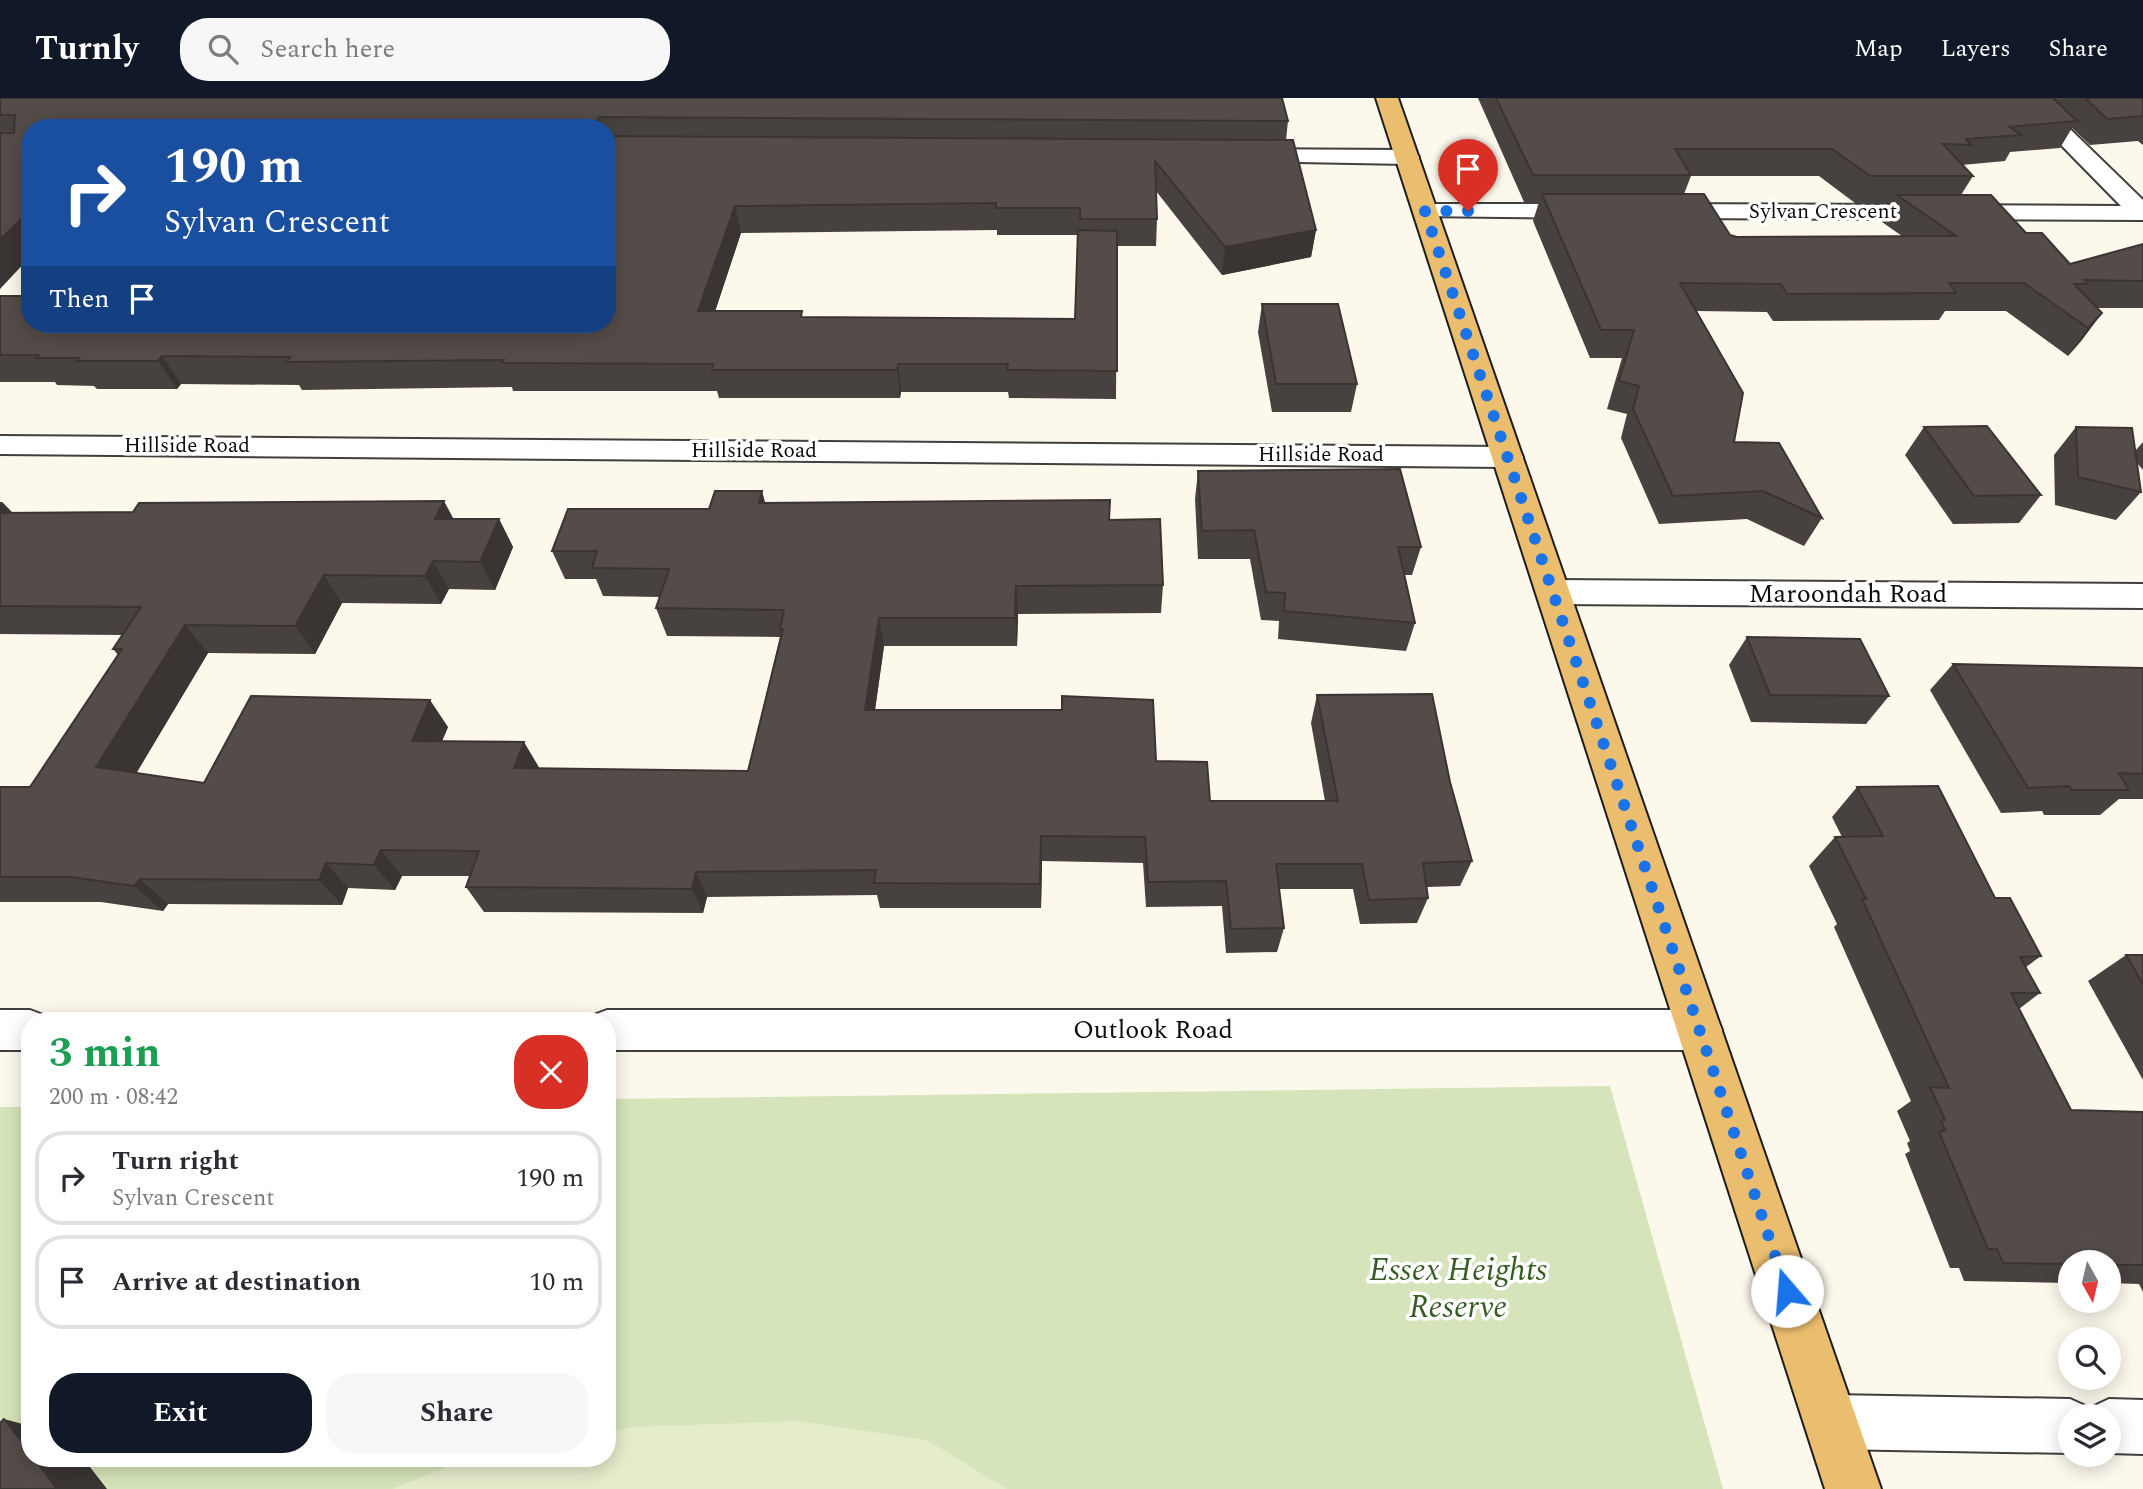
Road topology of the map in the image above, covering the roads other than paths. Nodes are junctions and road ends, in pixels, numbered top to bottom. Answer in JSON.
{"nodes":[{"id":1,"x":1387,"y":98,"type":"edge"},
{"id":2,"x":2026,"y":98,"type":"edge"},
{"id":3,"x":1228,"y":156,"type":"edge"},
{"id":4,"x":1407,"y":157,"type":"junction"},
{"id":5,"x":1425,"y":211,"type":"junction"},
{"id":6,"x":1606,"y":211,"type":"edge"},
{"id":7,"x":1647,"y":211,"type":"edge"},
{"id":8,"x":0,"y":445,"type":"edge"},
{"id":9,"x":1508,"y":457,"type":"junction"},
{"id":10,"x":1553,"y":592,"type":"junction"},
{"id":11,"x":2143,"y":596,"type":"edge"},
{"id":12,"x":0,"y":1030,"type":"edge"},
{"id":13,"x":21,"y":1030,"type":"edge"},
{"id":14,"x":616,"y":1030,"type":"edge"},
{"id":15,"x":1700,"y":1030,"type":"junction"},
{"id":16,"x":1831,"y":1422,"type":"junction"},
{"id":17,"x":2058,"y":1426,"type":"edge"},
{"id":18,"x":2121,"y":1426,"type":"edge"},
{"id":19,"x":2143,"y":1427,"type":"edge"},
{"id":20,"x":1853,"y":1489,"type":"edge"}],
"edges":[{"from":1,"to":4,"type":"main road"},
{"from":2,"to":7,"type":"street","name":"Sylvan Crescent"},
{"from":3,"to":4,"type":"street"},
{"from":4,"to":5,"type":"main road"},
{"from":5,"to":6,"type":"street"},
{"from":5,"to":9,"type":"main road"},
{"from":8,"to":9,"type":"street","name":"Hillside Road"},
{"from":9,"to":10,"type":"main road"},
{"from":10,"to":11,"type":"street","name":"Maroondah Road"},
{"from":10,"to":15,"type":"main road"},
{"from":12,"to":13,"type":"street"},
{"from":14,"to":15,"type":"street","name":"Outlook Road"},
{"from":15,"to":16,"type":"main road"},
{"from":16,"to":17,"type":"street"},
{"from":16,"to":20,"type":"main road"},
{"from":18,"to":19,"type":"street"}]}
